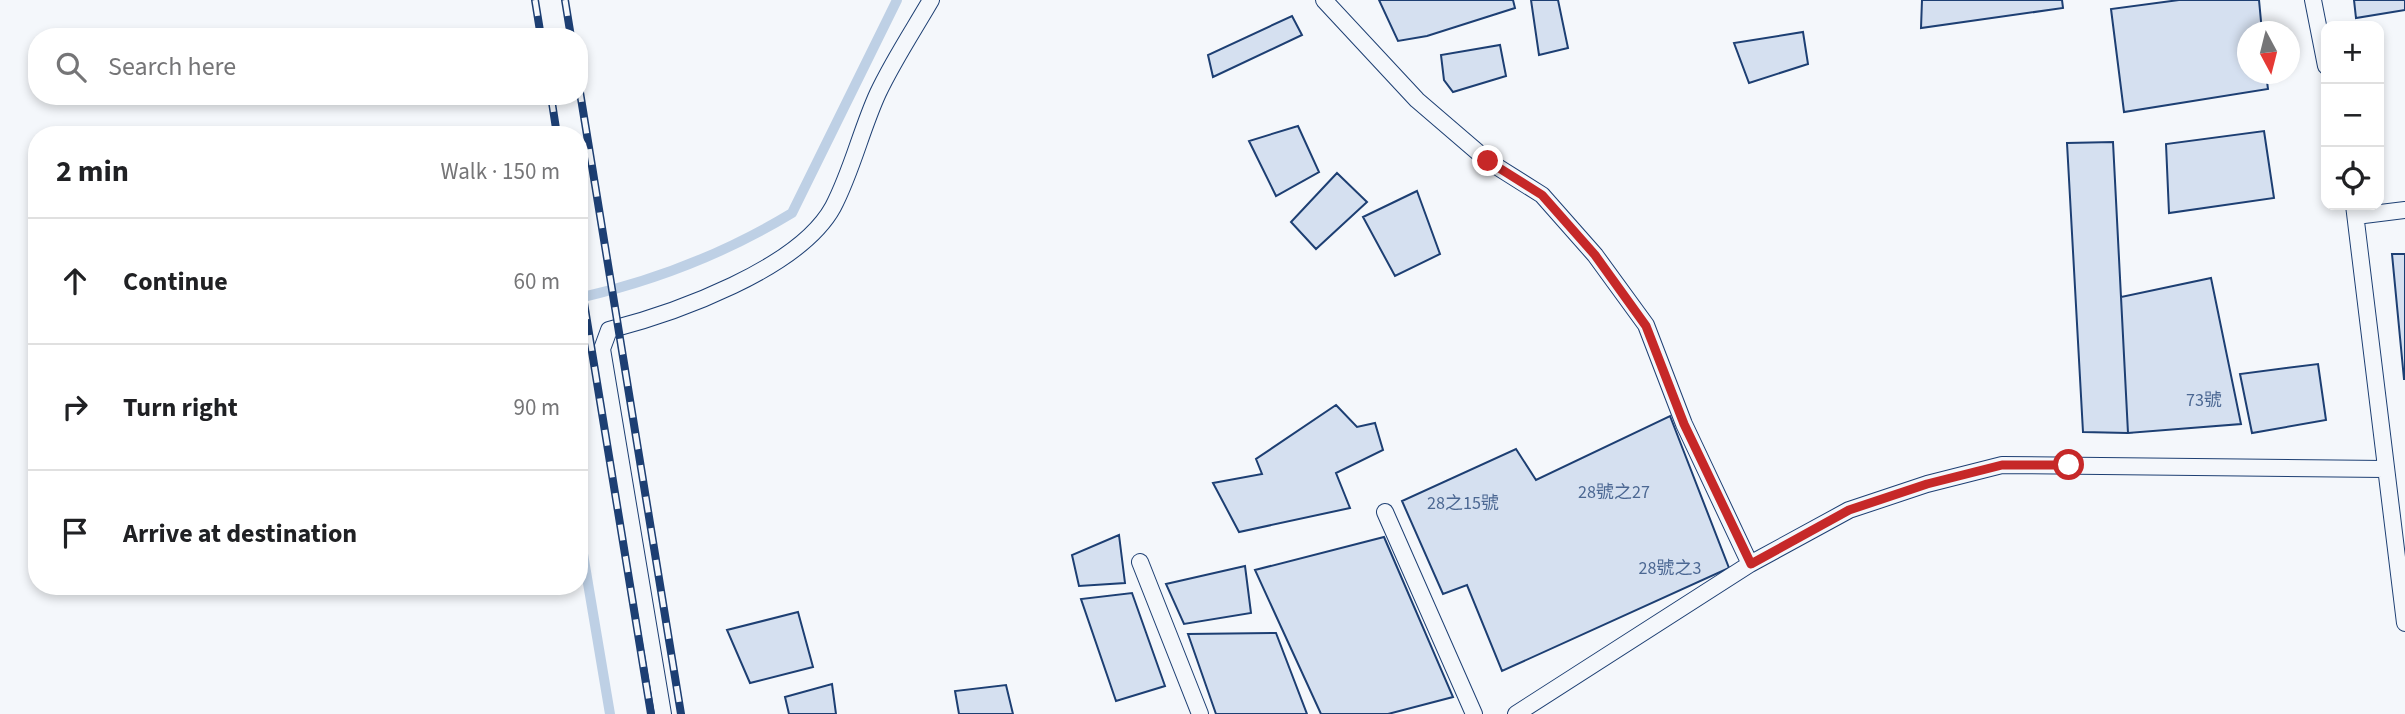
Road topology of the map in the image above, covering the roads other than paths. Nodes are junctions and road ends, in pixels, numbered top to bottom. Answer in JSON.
{"nodes":[{"id":1,"x":931,"y":0,"type":"edge"},
{"id":2,"x":1324,"y":0,"type":"edge"},
{"id":3,"x":2313,"y":0,"type":"edge"},
{"id":4,"x":2321,"y":41,"type":"edge"},
{"id":5,"x":2405,"y":210,"type":"edge"},
{"id":6,"x":2355,"y":211,"type":"edge"},
{"id":7,"x":2385,"y":469,"type":"junction"},
{"id":8,"x":1385,"y":512,"type":"dead end"},
{"id":9,"x":1140,"y":562,"type":"dead end"},
{"id":10,"x":1751,"y":564,"type":"junction"},
{"id":11,"x":2405,"y":623,"type":"edge"},
{"id":12,"x":663,"y":714,"type":"edge"},
{"id":13,"x":1200,"y":714,"type":"edge"},
{"id":14,"x":1474,"y":714,"type":"edge"},
{"id":15,"x":1516,"y":714,"type":"edge"}],
"edges":[{"from":1,"to":12,"type":"lane"},
{"from":2,"to":10,"type":"lane"},
{"from":3,"to":4,"type":"lane"},
{"from":5,"to":6,"type":"lane"},
{"from":6,"to":7,"type":"lane"},
{"from":7,"to":10,"type":"lane"},
{"from":7,"to":11,"type":"lane"},
{"from":8,"to":14,"type":"lane"},
{"from":9,"to":13,"type":"lane"},
{"from":10,"to":15,"type":"lane"}]}
